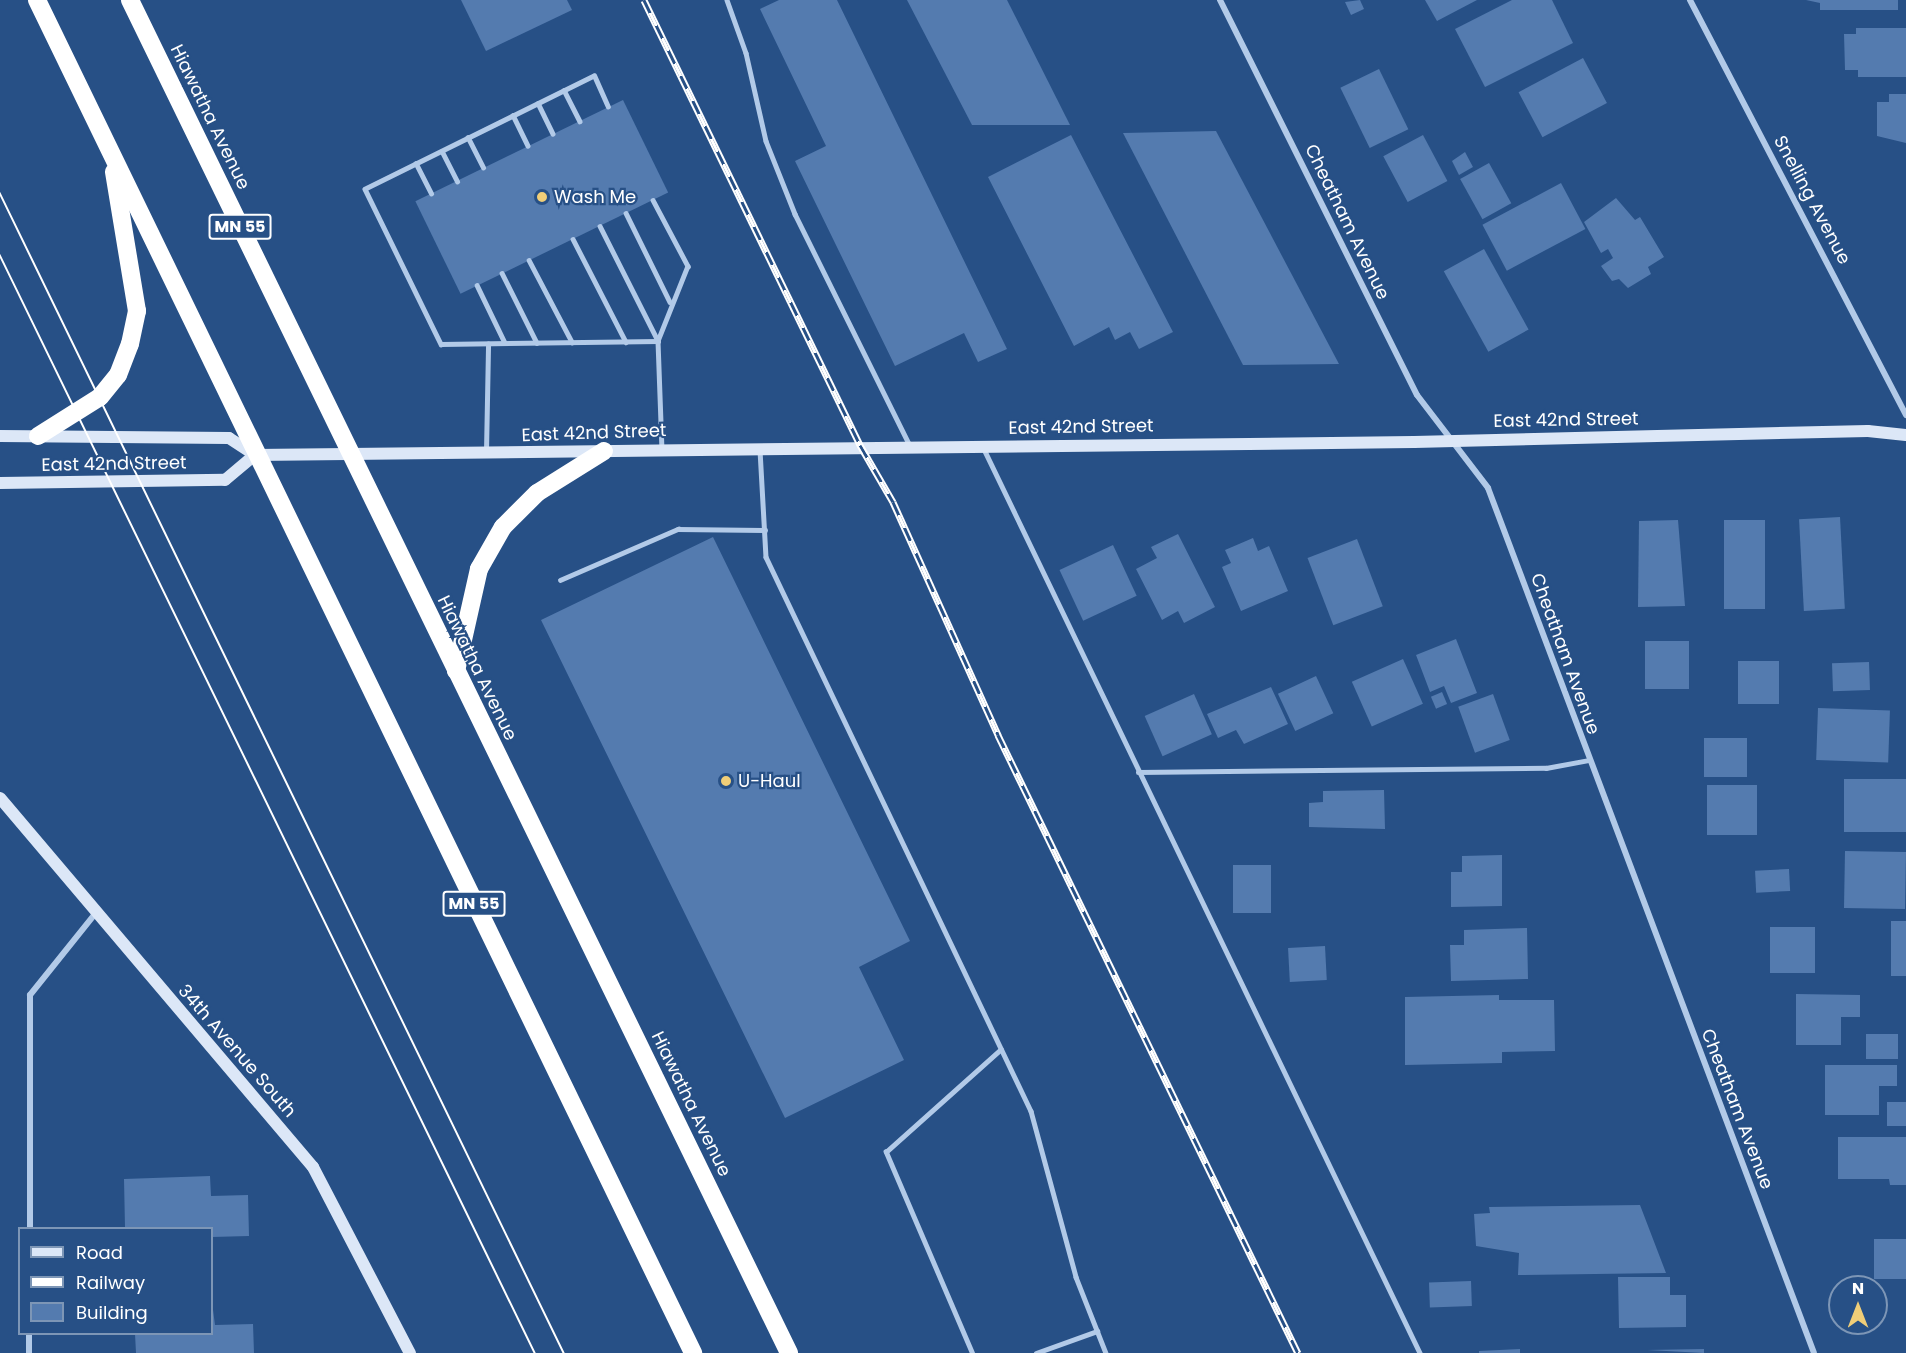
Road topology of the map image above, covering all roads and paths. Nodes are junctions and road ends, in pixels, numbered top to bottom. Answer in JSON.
{"nodes":[{"id":1,"x":38,"y":0,"type":"edge"},
{"id":2,"x":130,"y":0,"type":"edge"},
{"id":3,"x":727,"y":0,"type":"edge"},
{"id":4,"x":1220,"y":0,"type":"edge"},
{"id":5,"x":1690,"y":0,"type":"edge"},
{"id":6,"x":564,"y":90,"type":"junction"},
{"id":7,"x":537,"y":103,"type":"junction"},
{"id":8,"x":608,"y":107,"type":"dead end"},
{"id":9,"x":513,"y":115,"type":"junction"},
{"id":10,"x":580,"y":121,"type":"dead end"},
{"id":11,"x":553,"y":134,"type":"dead end"},
{"id":12,"x":468,"y":137,"type":"junction"},
{"id":13,"x":528,"y":146,"type":"dead end"},
{"id":14,"x":110,"y":147,"type":"junction"},
{"id":15,"x":441,"y":151,"type":"junction"},
{"id":16,"x":416,"y":163,"type":"junction"},
{"id":17,"x":483,"y":168,"type":"dead end"},
{"id":18,"x":457,"y":180,"type":"dead end"},
{"id":19,"x":431,"y":193,"type":"dead end"},
{"id":20,"x":652,"y":200,"type":"dead end"},
{"id":21,"x":626,"y":213,"type":"dead end"},
{"id":22,"x":600,"y":226,"type":"dead end"},
{"id":23,"x":573,"y":239,"type":"dead end"},
{"id":24,"x":529,"y":260,"type":"dead end"},
{"id":25,"x":502,"y":273,"type":"dead end"},
{"id":26,"x":477,"y":285,"type":"dead end"},
{"id":27,"x":670,"y":302,"type":"junction"},
{"id":28,"x":658,"y":341,"type":"junction"},
{"id":29,"x":572,"y":342,"type":"junction"},
{"id":30,"x":626,"y":342,"type":"junction"},
{"id":31,"x":505,"y":343,"type":"junction"},
{"id":32,"x":537,"y":343,"type":"junction"},
{"id":33,"x":488,"y":344,"type":"junction"},
{"id":34,"x":1906,"y":415,"type":"edge"},
{"id":35,"x":1906,"y":435,"type":"edge"},
{"id":36,"x":0,"y":436,"type":"edge"},
{"id":37,"x":38,"y":436,"type":"junction"},
{"id":38,"x":1453,"y":440,"type":"junction"},
{"id":39,"x":760,"y":446,"type":"junction"},
{"id":40,"x":910,"y":446,"type":"junction"},
{"id":41,"x":982,"y":447,"type":"junction"},
{"id":42,"x":662,"y":449,"type":"junction"},
{"id":43,"x":604,"y":452,"type":"junction"},
{"id":44,"x":349,"y":454,"type":"junction"},
{"id":45,"x":486,"y":454,"type":"junction"},
{"id":46,"x":255,"y":455,"type":"junction"},
{"id":47,"x":0,"y":483,"type":"edge"},
{"id":48,"x":765,"y":530,"type":"junction"},
{"id":49,"x":560,"y":580,"type":"dead end"},
{"id":50,"x":456,"y":671,"type":"junction"},
{"id":51,"x":1589,"y":760,"type":"junction"},
{"id":52,"x":1138,"y":772,"type":"junction"},
{"id":53,"x":0,"y":798,"type":"edge"},
{"id":54,"x":95,"y":914,"type":"junction"},
{"id":55,"x":1001,"y":1049,"type":"junction"},
{"id":56,"x":30,"y":1227,"type":"edge"},
{"id":57,"x":1097,"y":1331,"type":"junction"},
{"id":58,"x":30,"y":1335,"type":"edge"},
{"id":59,"x":29,"y":1353,"type":"edge"},
{"id":60,"x":410,"y":1353,"type":"edge"},
{"id":61,"x":693,"y":1353,"type":"edge"},
{"id":62,"x":789,"y":1353,"type":"edge"},
{"id":63,"x":972,"y":1353,"type":"edge"},
{"id":64,"x":1036,"y":1353,"type":"edge"},
{"id":65,"x":1106,"y":1353,"type":"edge"},
{"id":66,"x":1420,"y":1353,"type":"edge"},
{"id":67,"x":1814,"y":1353,"type":"edge"}],
"edges":[{"from":1,"to":14,"type":"highway","number":"MN 55"},
{"from":2,"to":44,"type":"highway","name":"Hiawatha Avenue","number":"MN 55"},
{"from":3,"to":40,"type":"lane"},
{"from":4,"to":38,"type":"street","name":"Cheatham Avenue"},
{"from":5,"to":34,"type":"street","name":"Snelling Avenue"},
{"from":6,"to":7,"type":"lane"},
{"from":6,"to":8,"type":"lane"},
{"from":6,"to":10,"type":"lane"},
{"from":7,"to":9,"type":"lane"},
{"from":7,"to":11,"type":"lane"},
{"from":9,"to":12,"type":"lane"},
{"from":9,"to":13,"type":"lane"},
{"from":12,"to":15,"type":"lane"},
{"from":12,"to":17,"type":"lane"},
{"from":14,"to":37,"type":"highway"},
{"from":14,"to":46,"type":"highway","number":"MN 55"},
{"from":15,"to":16,"type":"lane"},
{"from":15,"to":18,"type":"lane"},
{"from":16,"to":19,"type":"lane"},
{"from":16,"to":33,"type":"lane"},
{"from":20,"to":27,"type":"lane"},
{"from":21,"to":27,"type":"lane"},
{"from":22,"to":28,"type":"lane"},
{"from":23,"to":30,"type":"lane"},
{"from":24,"to":29,"type":"lane"},
{"from":25,"to":32,"type":"lane"},
{"from":26,"to":31,"type":"lane"},
{"from":27,"to":28,"type":"lane"},
{"from":28,"to":30,"type":"lane"},
{"from":28,"to":42,"type":"lane"},
{"from":29,"to":30,"type":"lane"},
{"from":29,"to":32,"type":"lane"},
{"from":31,"to":32,"type":"lane"},
{"from":31,"to":33,"type":"lane"},
{"from":33,"to":45,"type":"lane"},
{"from":35,"to":38,"type":"street","name":"East 42nd Street"},
{"from":36,"to":37,"type":"street","name":"East 42nd Street"},
{"from":37,"to":46,"type":"street","name":"East 42nd Street"},
{"from":38,"to":41,"type":"street","name":"East 42nd Street"},
{"from":38,"to":51,"type":"street","name":"Cheatham Avenue"},
{"from":39,"to":40,"type":"street","name":"East 42nd Street"},
{"from":39,"to":42,"type":"street","name":"East 42nd Street"},
{"from":39,"to":48,"type":"lane"},
{"from":40,"to":41,"type":"street","name":"East 42nd Street"},
{"from":41,"to":52,"type":"lane"},
{"from":42,"to":43,"type":"street","name":"East 42nd Street"},
{"from":43,"to":45,"type":"street","name":"East 42nd Street"},
{"from":43,"to":50,"type":"highway"},
{"from":44,"to":45,"type":"street","name":"East 42nd Street"},
{"from":44,"to":46,"type":"street","name":"East 42nd Street"},
{"from":44,"to":50,"type":"highway","name":"Hiawatha Avenue","number":"MN 55"},
{"from":46,"to":47,"type":"street","name":"East 42nd Street"},
{"from":46,"to":61,"type":"highway","number":"MN 55"},
{"from":48,"to":49,"type":"lane"},
{"from":48,"to":55,"type":"lane"},
{"from":50,"to":62,"type":"highway","name":"Hiawatha Avenue","number":"MN 55"},
{"from":51,"to":52,"type":"lane"},
{"from":51,"to":67,"type":"street","name":"Cheatham Avenue"},
{"from":52,"to":66,"type":"lane"},
{"from":53,"to":54,"type":"street","name":"34th Avenue South"},
{"from":54,"to":56,"type":"street"},
{"from":54,"to":60,"type":"street","name":"34th Avenue South"},
{"from":55,"to":57,"type":"lane"},
{"from":55,"to":63,"type":"lane"},
{"from":57,"to":64,"type":"lane"},
{"from":57,"to":65,"type":"lane"},
{"from":58,"to":59,"type":"street"}]}
